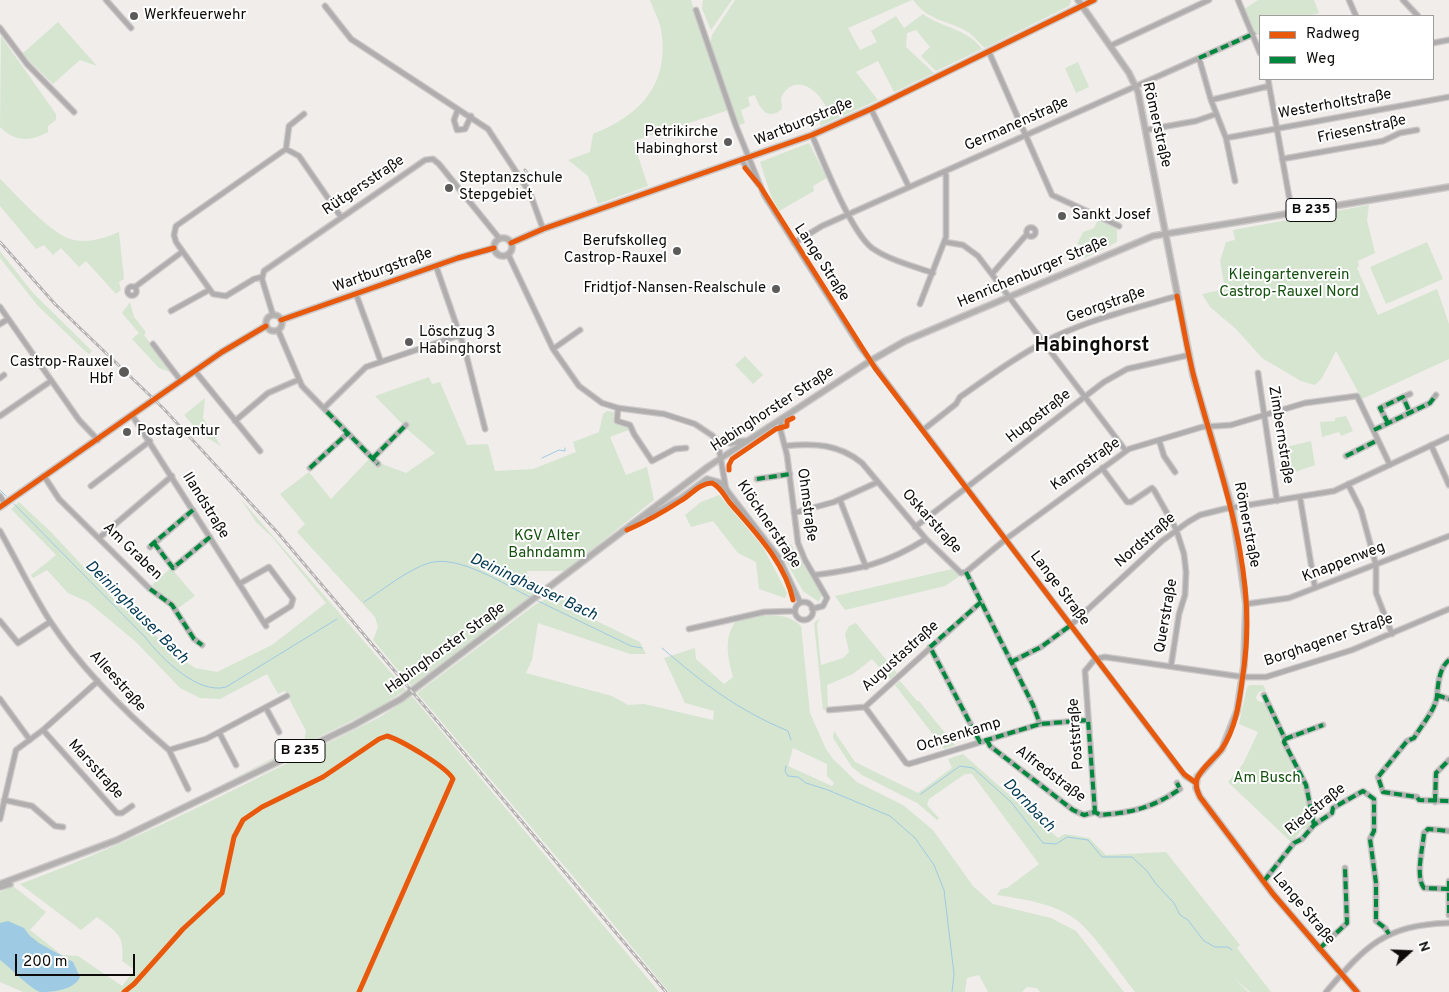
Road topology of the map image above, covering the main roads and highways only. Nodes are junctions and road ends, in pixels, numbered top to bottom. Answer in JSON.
{"nodes":[{"id":1,"x":1078,"y":0,"type":"edge"},
{"id":2,"x":1094,"y":0,"type":"edge"},
{"id":3,"x":1082,"y":6,"type":"junction"},
{"id":4,"x":1449,"y":187,"type":"edge"},
{"id":5,"x":1165,"y":233,"type":"junction"},
{"id":6,"x":511,"y":243,"type":"junction"},
{"id":7,"x":494,"y":248,"type":"junction"},
{"id":8,"x":281,"y":320,"type":"junction"},
{"id":9,"x":266,"y":326,"type":"junction"},
{"id":10,"x":870,"y":361,"type":"joint"},
{"id":11,"x":715,"y":439,"type":"road end"},
{"id":12,"x":747,"y":441,"type":"junction"},
{"id":13,"x":726,"y":489,"type":"road end"},
{"id":14,"x":0,"y":507,"type":"edge"},
{"id":15,"x":632,"y":526,"type":"junction"},
{"id":16,"x":1196,"y":783,"type":"joint"},
{"id":17,"x":52,"y":866,"type":"junction"},
{"id":18,"x":0,"y":884,"type":"edge"},
{"id":19,"x":0,"y":888,"type":"edge"},
{"id":20,"x":1357,"y":992,"type":"edge"}],
"edges":[{"from":1,"to":3,"type":"main road","name":"Römerstraße"},
{"from":2,"to":3,"type":"main road","name":"Wartburgstraße"},
{"from":3,"to":5,"type":"main road","name":"Römerstraße"},
{"from":3,"to":6,"type":"main road","name":"Wartburgstraße"},
{"from":4,"to":5,"type":"main road","name":"Henrichenburger Straße","number":"B 235"},
{"from":5,"to":10,"type":"main road","name":"Henrichenburger Straße","number":"B 235"},
{"from":5,"to":16,"type":"main road","name":"Römerstraße"},
{"from":6,"to":7,"type":"main road"},
{"from":6,"to":7,"type":"main road"},
{"from":7,"to":8,"type":"main road","name":"Wartburgstraße"},
{"from":8,"to":9,"type":"main road"},
{"from":8,"to":9,"type":"main road"},
{"from":9,"to":14,"type":"main road"},
{"from":10,"to":12,"type":"main road","name":"Habinghorster Straße","number":"B 235"},
{"from":11,"to":12,"type":"main road"},
{"from":12,"to":15,"type":"main road","name":"Habinghorster Straße","number":"B 235"},
{"from":13,"to":15,"type":"main road"},
{"from":15,"to":17,"type":"main road","name":"Habinghorster Straße","number":"B 235"},
{"from":16,"to":20,"type":"main road","name":"Lange Straße"},
{"from":17,"to":18,"type":"main road","name":"Habinghorster Straße","number":"B 235"},
{"from":17,"to":19,"type":"main road","name":"Habinghorster Straße","number":"B 235"}]}
